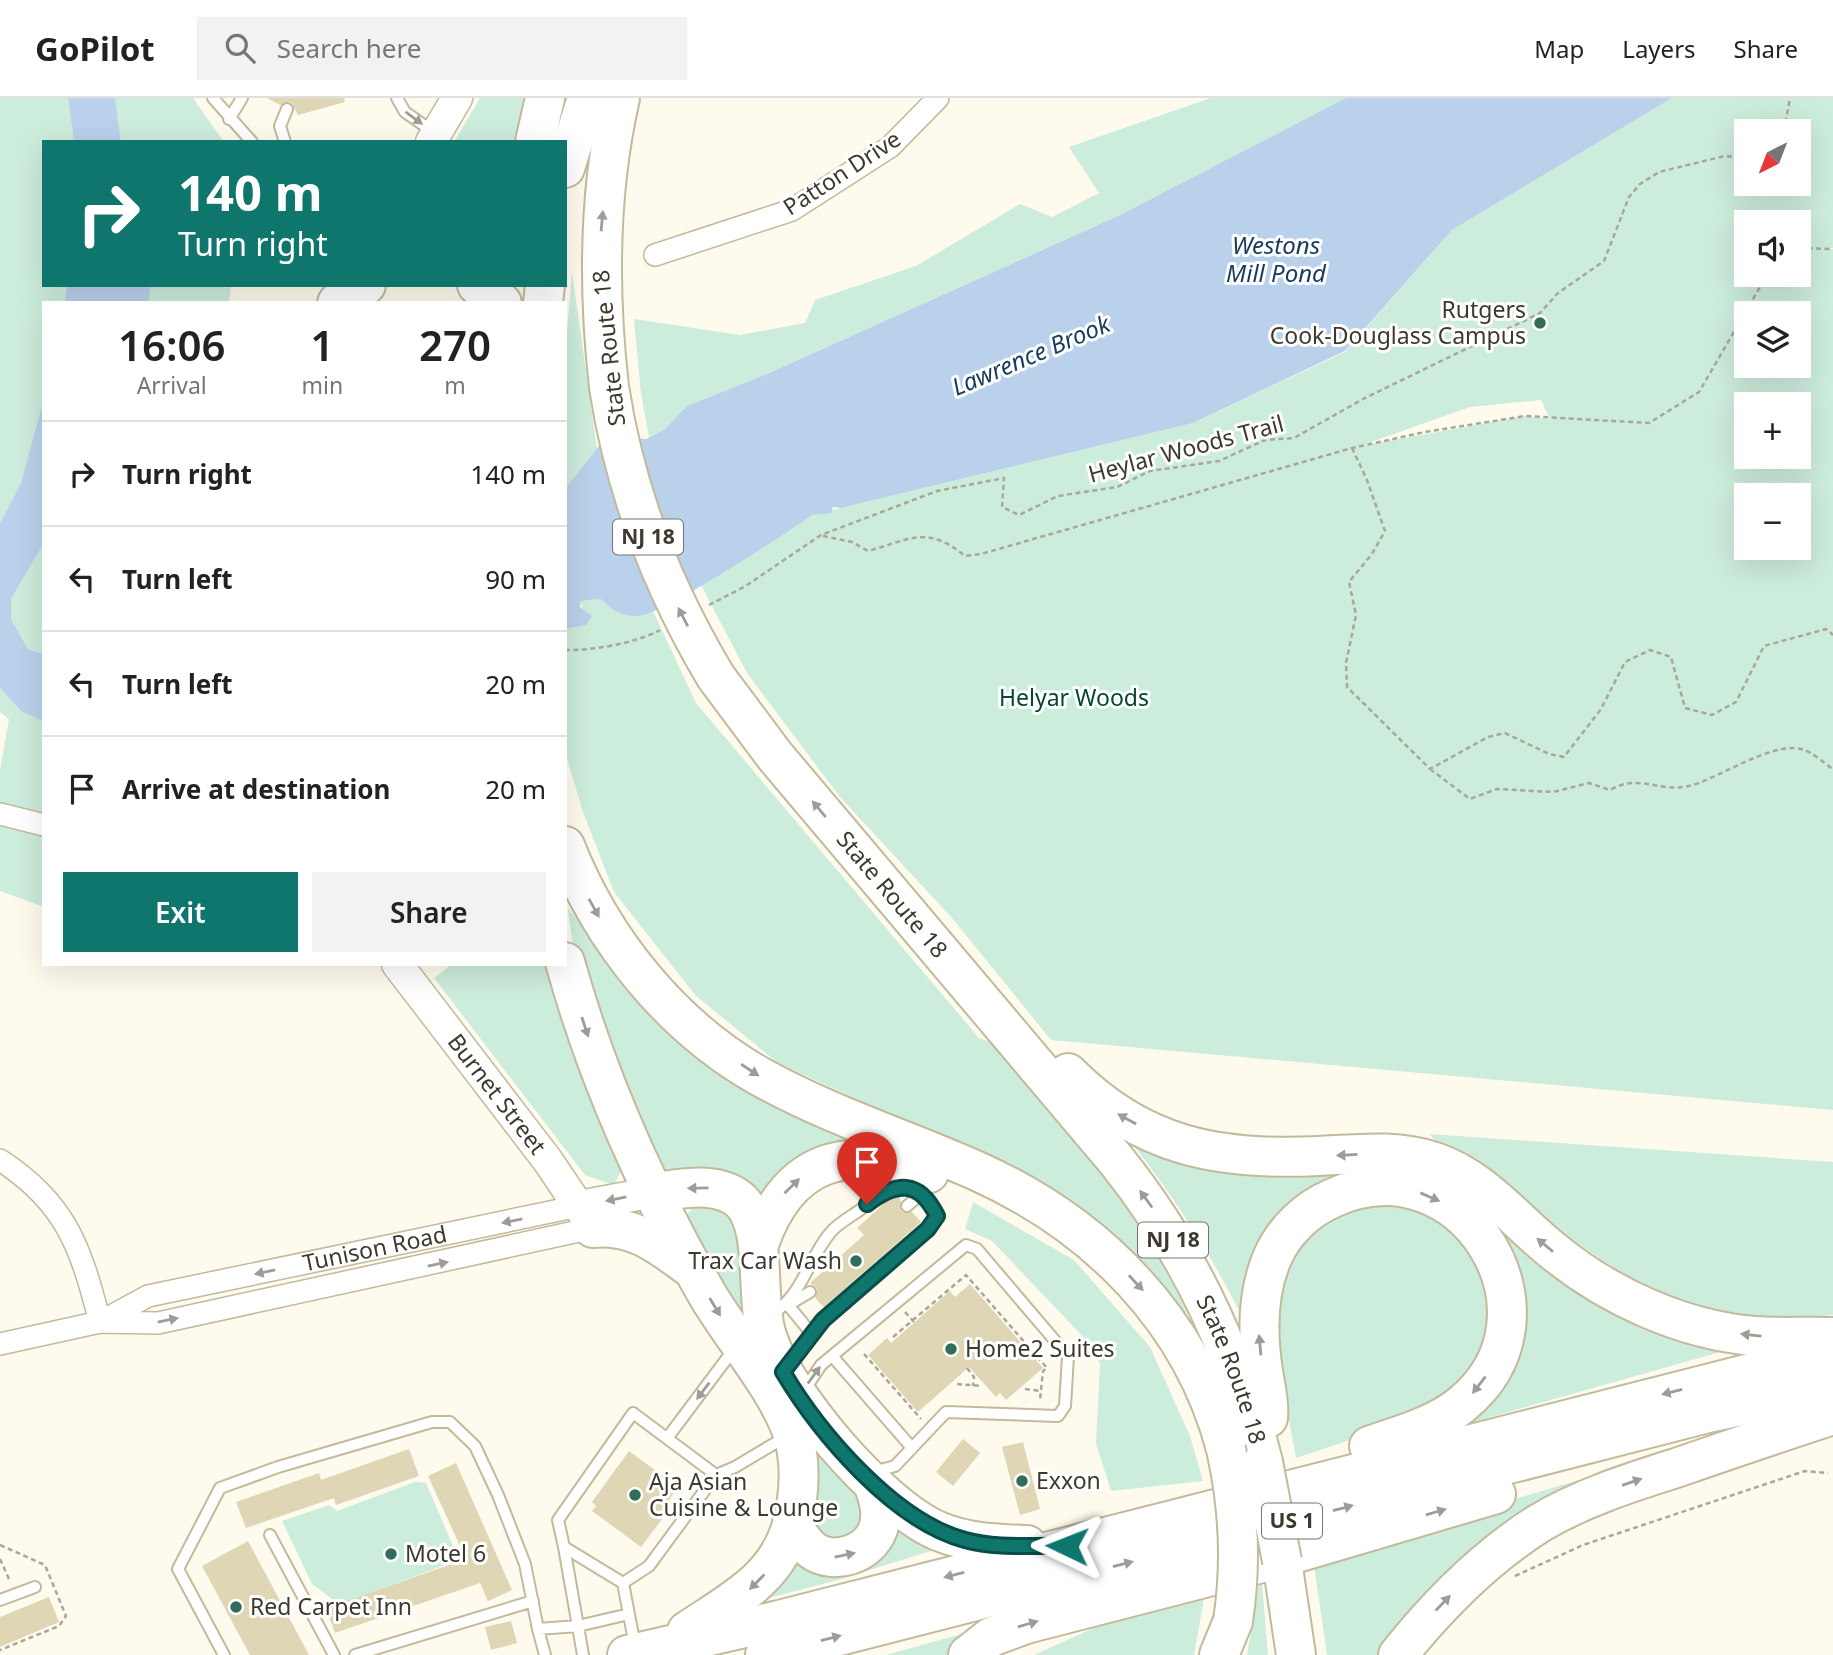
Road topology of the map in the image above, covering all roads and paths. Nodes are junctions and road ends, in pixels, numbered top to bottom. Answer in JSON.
{"nodes":[{"id":1,"x":242,"y":98,"type":"edge"},
{"id":2,"x":397,"y":98,"type":"edge"},
{"id":3,"x":457,"y":98,"type":"edge"},
{"id":4,"x":545,"y":98,"type":"edge"},
{"id":5,"x":567,"y":98,"type":"edge"},
{"id":6,"x":587,"y":98,"type":"edge"},
{"id":7,"x":620,"y":98,"type":"edge"},
{"id":8,"x":938,"y":98,"type":"edge"},
{"id":9,"x":1790,"y":98,"type":"edge"},
{"id":10,"x":214,"y":99,"type":"edge"},
{"id":11,"x":287,"y":109,"type":"dead end"},
{"id":12,"x":229,"y":118,"type":"junction"},
{"id":13,"x":1786,"y":119,"type":"edge"},
{"id":14,"x":433,"y":137,"type":"edge"},
{"id":15,"x":250,"y":140,"type":"edge"},
{"id":16,"x":284,"y":140,"type":"edge"},
{"id":17,"x":536,"y":140,"type":"edge"},
{"id":18,"x":564,"y":140,"type":"edge"},
{"id":19,"x":1734,"y":157,"type":"edge"},
{"id":20,"x":567,"y":162,"type":"edge"},
{"id":21,"x":1811,"y":248,"type":"edge"},
{"id":22,"x":1833,"y":249,"type":"edge"},
{"id":23,"x":655,"y":255,"type":"dead end"},
{"id":24,"x":363,"y":287,"type":"edge"},
{"id":25,"x":480,"y":287,"type":"edge"},
{"id":26,"x":1760,"y":287,"type":"edge"},
{"id":27,"x":339,"y":301,"type":"edge"},
{"id":28,"x":499,"y":301,"type":"edge"},
{"id":29,"x":1352,"y":448,"type":"junction"},
{"id":30,"x":821,"y":535,"type":"junction"},
{"id":31,"x":709,"y":605,"type":"dead end"},
{"id":32,"x":663,"y":629,"type":"dead end"},
{"id":33,"x":1833,"y":635,"type":"edge"},
{"id":34,"x":567,"y":650,"type":"edge"},
{"id":35,"x":1430,"y":769,"type":"junction"},
{"id":36,"x":1833,"y":769,"type":"edge"},
{"id":37,"x":0,"y":814,"type":"edge"},
{"id":38,"x":42,"y":824,"type":"edge"},
{"id":39,"x":567,"y":850,"type":"edge"},
{"id":40,"x":398,"y":966,"type":"edge"},
{"id":41,"x":566,"y":966,"type":"edge"},
{"id":42,"x":981,"y":1000,"type":"junction"},
{"id":43,"x":0,"y":1160,"type":"edge"},
{"id":44,"x":654,"y":1192,"type":"junction"},
{"id":45,"x":920,"y":1194,"type":"junction"},
{"id":46,"x":907,"y":1206,"type":"dead end"},
{"id":47,"x":586,"y":1217,"type":"junction"},
{"id":48,"x":1086,"y":1236,"type":"junction"},
{"id":49,"x":759,"y":1244,"type":"junction"},
{"id":50,"x":383,"y":1248,"type":"junction"},
{"id":51,"x":694,"y":1270,"type":"junction"},
{"id":52,"x":388,"y":1274,"type":"junction"},
{"id":53,"x":810,"y":1292,"type":"dead end"},
{"id":54,"x":100,"y":1322,"type":"junction"},
{"id":55,"x":1007,"y":1322,"type":"junction"},
{"id":56,"x":763,"y":1323,"type":"junction"},
{"id":57,"x":1002,"y":1326,"type":"dead end"},
{"id":58,"x":811,"y":1333,"type":"junction"},
{"id":59,"x":893,"y":1337,"type":"dead end"},
{"id":60,"x":1833,"y":1337,"type":"edge"},
{"id":61,"x":0,"y":1344,"type":"edge"},
{"id":62,"x":1833,"y":1352,"type":"edge"},
{"id":63,"x":864,"y":1354,"type":"dead end"},
{"id":64,"x":833,"y":1357,"type":"junction"},
{"id":65,"x":967,"y":1368,"type":"dead end"},
{"id":66,"x":957,"y":1384,"type":"dead end"},
{"id":67,"x":973,"y":1386,"type":"junction"},
{"id":68,"x":982,"y":1386,"type":"dead end"},
{"id":69,"x":1026,"y":1390,"type":"dead end"},
{"id":70,"x":1041,"y":1391,"type":"junction"},
{"id":71,"x":1828,"y":1396,"type":"edge"},
{"id":72,"x":1040,"y":1400,"type":"dead end"},
{"id":73,"x":792,"y":1401,"type":"junction"},
{"id":74,"x":921,"y":1419,"type":"dead end"},
{"id":75,"x":668,"y":1437,"type":"junction"},
{"id":76,"x":912,"y":1448,"type":"junction"},
{"id":77,"x":1263,"y":1462,"type":"junction"},
{"id":78,"x":1828,"y":1473,"type":"dead end"},
{"id":79,"x":716,"y":1475,"type":"junction"},
{"id":80,"x":869,"y":1479,"type":"junction"},
{"id":81,"x":1212,"y":1508,"type":"junction"},
{"id":82,"x":792,"y":1524,"type":"junction"},
{"id":83,"x":270,"y":1535,"type":"dead end"},
{"id":84,"x":1067,"y":1546,"type":"junction"},
{"id":85,"x":564,"y":1547,"type":"junction"},
{"id":86,"x":0,"y":1559,"type":"edge"},
{"id":87,"x":1282,"y":1561,"type":"junction"},
{"id":88,"x":1514,"y":1577,"type":"dead end"},
{"id":89,"x":9,"y":1579,"type":"dead end"},
{"id":90,"x":623,"y":1583,"type":"junction"},
{"id":91,"x":34,"y":1587,"type":"dead end"},
{"id":92,"x":0,"y":1600,"type":"edge"},
{"id":93,"x":533,"y":1601,"type":"junction"},
{"id":94,"x":629,"y":1614,"type":"junction"},
{"id":95,"x":578,"y":1626,"type":"junction"},
{"id":96,"x":538,"y":1629,"type":"junction"},
{"id":97,"x":1227,"y":1644,"type":"edge"},
{"id":98,"x":643,"y":1651,"type":"edge"},
{"id":99,"x":224,"y":1655,"type":"edge"},
{"id":100,"x":334,"y":1655,"type":"edge"},
{"id":101,"x":355,"y":1655,"type":"edge"},
{"id":102,"x":545,"y":1655,"type":"edge"},
{"id":103,"x":583,"y":1655,"type":"edge"},
{"id":104,"x":765,"y":1655,"type":"edge"},
{"id":105,"x":968,"y":1655,"type":"edge"},
{"id":106,"x":1281,"y":1655,"type":"edge"},
{"id":107,"x":1296,"y":1655,"type":"edge"},
{"id":108,"x":1398,"y":1655,"type":"edge"}],
"edges":[{"from":1,"to":12,"type":"lane"},
{"from":2,"to":14,"type":"lane","one_way":true},
{"from":3,"to":14,"type":"street"},
{"from":4,"to":17,"type":"highway"},
{"from":5,"to":18,"type":"highway"},
{"from":6,"to":20,"type":"highway"},
{"from":42,"to":7,"type":"highway","name":"State Route 18","number":"NJ 18","one_way":true,"bridge":true},
{"from":8,"to":23,"type":"street","name":"Patton Drive"},
{"from":9,"to":13,"type":"path"},
{"from":10,"to":12,"type":"lane"},
{"from":11,"to":16,"type":"lane"},
{"from":12,"to":15,"type":"lane"},
{"from":19,"to":30,"type":"path","name":"Heylar Woods Trail"},
{"from":21,"to":22,"type":"path"},
{"from":24,"to":27,"type":"highway"},
{"from":25,"to":28,"type":"highway"},
{"from":26,"to":29,"type":"path"},
{"from":29,"to":30,"type":"path"},
{"from":29,"to":35,"type":"path"},
{"from":30,"to":31,"type":"path","name":"Heylar Woods Trail"},
{"from":32,"to":34,"type":"path"},
{"from":33,"to":35,"type":"path"},
{"from":35,"to":36,"type":"path"},
{"from":37,"to":38,"type":"street"},
{"from":39,"to":48,"type":"highway","name":"State Route 18","number":"NJ 18","one_way":true},
{"from":40,"to":47,"type":"street","name":"Burnet Street"},
{"from":41,"to":44,"type":"highway","one_way":true},
{"from":60,"to":42,"type":"highway","one_way":true},
{"from":77,"to":42,"type":"highway","name":"State Route 18","number":"NJ 18","one_way":true},
{"from":43,"to":54,"type":"street"},
{"from":44,"to":47,"type":"street","name":"Tunison Road","one_way":true},
{"from":49,"to":44,"type":"highway","one_way":true},
{"from":44,"to":51,"type":"highway"},
{"from":45,"to":46,"type":"lane"},
{"from":45,"to":56,"type":"lane"},
{"from":45,"to":58,"type":"lane"},
{"from":47,"to":50,"type":"street","name":"Tunison Road","one_way":true},
{"from":47,"to":51,"type":"highway"},
{"from":52,"to":47,"type":"street","name":"Tunison Road","one_way":true},
{"from":49,"to":48,"type":"highway","one_way":true},
{"from":48,"to":97,"type":"highway","name":"State Route 18","number":"NJ 18","one_way":true,"bridge":true},
{"from":49,"to":56,"type":"highway"},
{"from":50,"to":52,"type":"street"},
{"from":50,"to":54,"type":"street","name":"Tunison Road","one_way":true},
{"from":51,"to":56,"type":"highway","one_way":true},
{"from":54,"to":52,"type":"street","name":"Tunison Road","one_way":true},
{"from":53,"to":56,"type":"lane"},
{"from":54,"to":61,"type":"street","name":"Tunison Road"},
{"from":55,"to":57,"type":"path"},
{"from":55,"to":59,"type":"path"},
{"from":55,"to":70,"type":"path"},
{"from":56,"to":58,"type":"lane"},
{"from":56,"to":73,"type":"highway"},
{"from":56,"to":73,"type":"highway"},
{"from":56,"to":75,"type":"lane","one_way":true},
{"from":58,"to":73,"type":"lane"},
{"from":62,"to":81,"type":"highway","number":"US 1","one_way":true},
{"from":63,"to":74,"type":"path"},
{"from":73,"to":64,"type":"lane","one_way":true},
{"from":64,"to":76,"type":"lane"},
{"from":64,"to":76,"type":"lane"},
{"from":65,"to":67,"type":"path"},
{"from":66,"to":67,"type":"path"},
{"from":67,"to":68,"type":"path"},
{"from":69,"to":70,"type":"path"},
{"from":70,"to":72,"type":"path"},
{"from":104,"to":71,"type":"highway","number":"US 1","one_way":true},
{"from":105,"to":71,"type":"highway","one_way":true},
{"from":108,"to":71,"type":"highway","one_way":true},
{"from":73,"to":79,"type":"lane"},
{"from":73,"to":80,"type":"highway"},
{"from":73,"to":82,"type":"highway"},
{"from":75,"to":79,"type":"lane"},
{"from":75,"to":85,"type":"lane"},
{"from":76,"to":80,"type":"lane"},
{"from":77,"to":81,"type":"highway","one_way":true},
{"from":77,"to":87,"type":"highway","name":"State Route 18","number":"NJ 18","bridge":true},
{"from":78,"to":88,"type":"path"},
{"from":79,"to":90,"type":"lane"},
{"from":82,"to":80,"type":"highway","one_way":true},
{"from":80,"to":84,"type":"highway"},
{"from":81,"to":84,"type":"highway","number":"US 1"},
{"from":82,"to":98,"type":"highway","one_way":true},
{"from":83,"to":100,"type":"lane"},
{"from":84,"to":98,"type":"highway","number":"US 1","one_way":true},
{"from":85,"to":90,"type":"lane"},
{"from":85,"to":95,"type":"lane"},
{"from":86,"to":89,"type":"path"},
{"from":87,"to":106,"type":"highway"},
{"from":87,"to":107,"type":"highway","name":"State Route 18","number":"NJ 18"},
{"from":90,"to":94,"type":"lane"},
{"from":91,"to":92,"type":"lane"},
{"from":93,"to":96,"type":"lane"},
{"from":93,"to":99,"type":"lane"},
{"from":93,"to":101,"type":"lane"},
{"from":94,"to":95,"type":"lane"},
{"from":94,"to":98,"type":"lane"},
{"from":95,"to":96,"type":"lane"},
{"from":95,"to":103,"type":"lane"},
{"from":96,"to":102,"type":"lane"}]}
